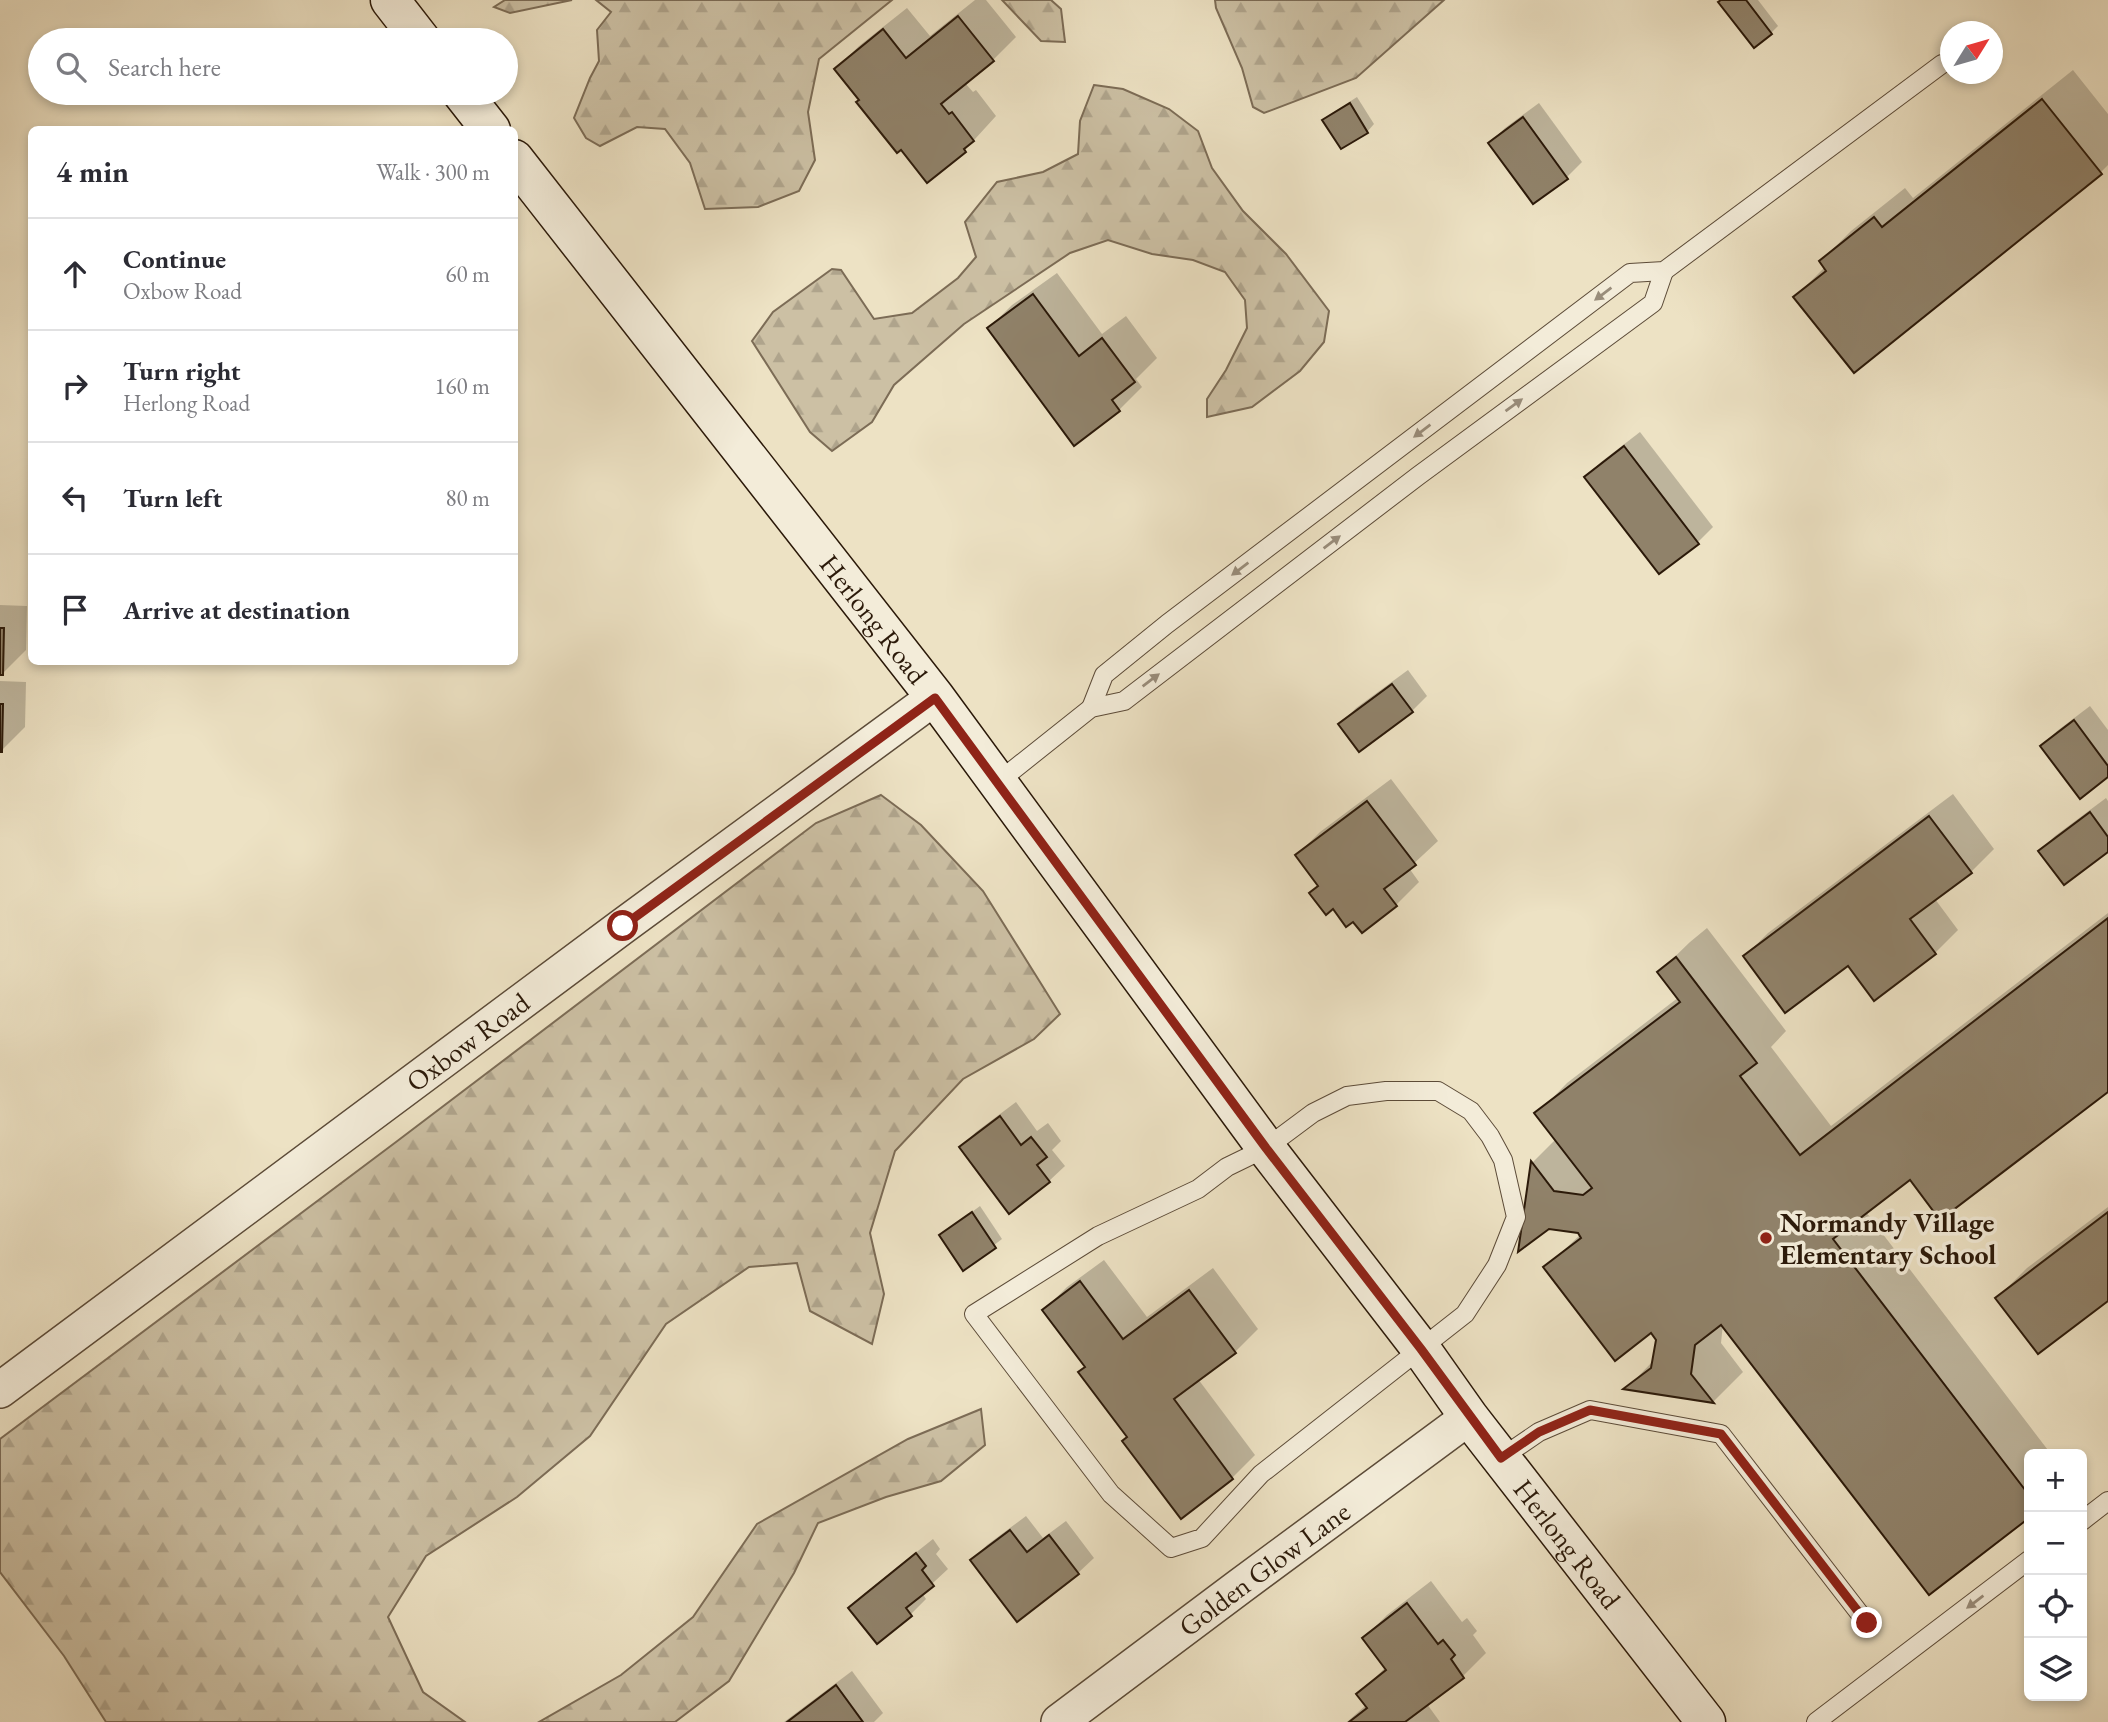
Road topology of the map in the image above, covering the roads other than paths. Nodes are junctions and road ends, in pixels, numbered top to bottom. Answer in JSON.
{"nodes":[{"id":1,"x":390,"y":0,"type":"edge"},
{"id":2,"x":412,"y":28,"type":"edge"},
{"id":3,"x":1940,"y":65,"type":"edge"},
{"id":4,"x":471,"y":105,"type":"edge"},
{"id":5,"x":488,"y":126,"type":"edge"},
{"id":6,"x":518,"y":164,"type":"edge"},
{"id":7,"x":1664,"y":271,"type":"junction"},
{"id":8,"x":935,"y":698,"type":"junction"},
{"id":9,"x":1091,"y":708,"type":"junction"},
{"id":10,"x":998,"y":782,"type":"junction"},
{"id":11,"x":1266,"y":1148,"type":"junction"},
{"id":12,"x":1421,"y":1349,"type":"junction"},
{"id":13,"x":0,"y":1390,"type":"edge"},
{"id":14,"x":1469,"y":1417,"type":"junction"},
{"id":15,"x":1501,"y":1458,"type":"junction"},
{"id":16,"x":2108,"y":1501,"type":"edge"},
{"id":17,"x":2087,"y":1517,"type":"edge"},
{"id":18,"x":2024,"y":1564,"type":"edge"},
{"id":19,"x":1867,"y":1623,"type":"dead end"},
{"id":20,"x":1059,"y":1722,"type":"edge"},
{"id":21,"x":1706,"y":1722,"type":"edge"},
{"id":22,"x":1816,"y":1722,"type":"edge"}],
"edges":[{"from":1,"to":2,"type":"street"},
{"from":3,"to":7,"type":"lane"},
{"from":4,"to":5,"type":"street"},
{"from":6,"to":8,"type":"street","name":"Herlong Road"},
{"from":9,"to":7,"type":"lane","one_way":true},
{"from":7,"to":9,"type":"lane","one_way":true},
{"from":8,"to":10,"type":"street","name":"Herlong Road"},
{"from":8,"to":13,"type":"street","name":"Oxbow Road"},
{"from":9,"to":10,"type":"lane"},
{"from":10,"to":11,"type":"street","name":"Herlong Road"},
{"from":11,"to":12,"type":"street","name":"Herlong Road"},
{"from":11,"to":12,"type":"lane"},
{"from":11,"to":12,"type":"lane"},
{"from":12,"to":14,"type":"street","name":"Herlong Road"},
{"from":14,"to":15,"type":"street","name":"Herlong Road"},
{"from":14,"to":20,"type":"street","name":"Golden Glow Lane"},
{"from":15,"to":19,"type":"lane"},
{"from":15,"to":21,"type":"street","name":"Herlong Road"},
{"from":16,"to":17,"type":"lane"},
{"from":18,"to":22,"type":"lane","one_way":true}]}
